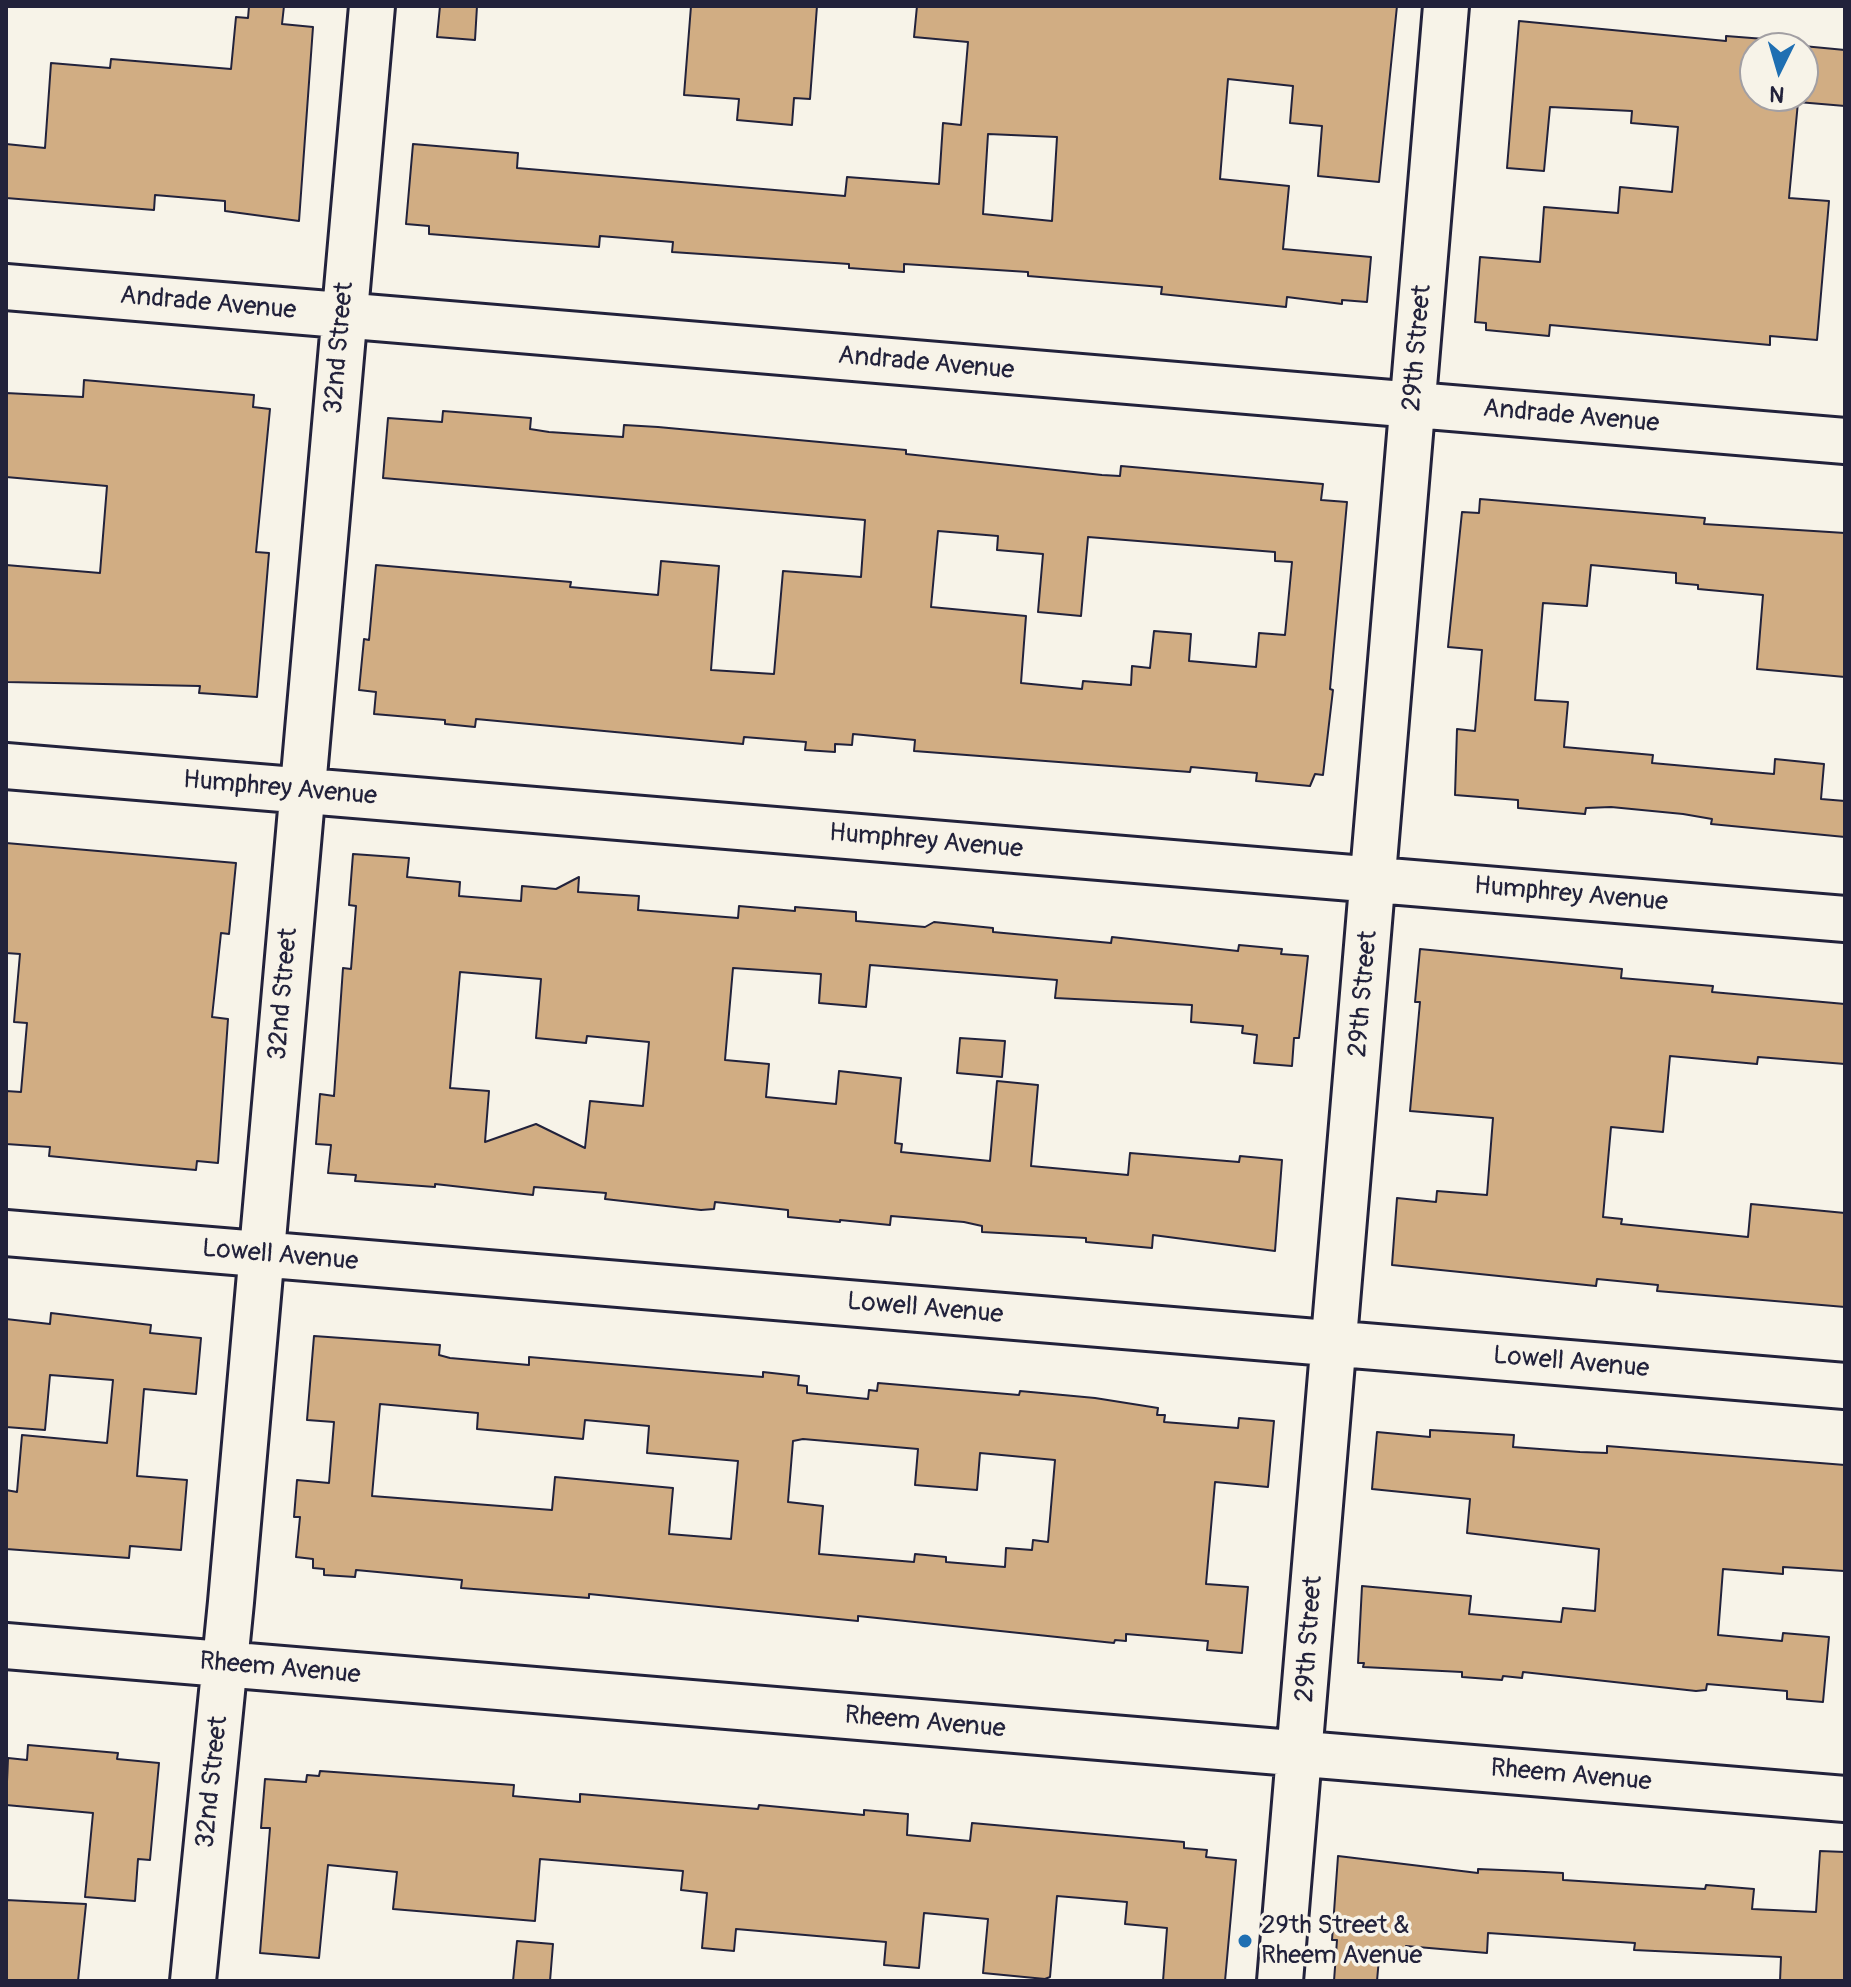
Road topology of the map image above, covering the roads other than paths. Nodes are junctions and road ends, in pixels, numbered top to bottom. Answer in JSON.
{"nodes":[{"id":1,"x":372,"y":6,"type":"edge"},
{"id":2,"x":1446,"y":6,"type":"edge"},
{"id":3,"x":6,"y":287,"type":"edge"},
{"id":4,"x":343,"y":316,"type":"junction"},
{"id":5,"x":1413,"y":404,"type":"junction"},
{"id":6,"x":1845,"y":441,"type":"edge"},
{"id":7,"x":6,"y":766,"type":"edge"},
{"id":8,"x":302,"y":791,"type":"junction"},
{"id":9,"x":1374,"y":878,"type":"junction"},
{"id":10,"x":1845,"y":919,"type":"edge"},
{"id":11,"x":6,"y":1233,"type":"edge"},
{"id":12,"x":262,"y":1254,"type":"junction"},
{"id":13,"x":1333,"y":1343,"type":"junction"},
{"id":14,"x":1845,"y":1386,"type":"edge"},
{"id":15,"x":6,"y":1646,"type":"edge"},
{"id":16,"x":225,"y":1664,"type":"junction"},
{"id":17,"x":1301,"y":1754,"type":"junction"},
{"id":18,"x":1845,"y":1799,"type":"edge"},
{"id":19,"x":193,"y":1981,"type":"edge"},
{"id":20,"x":1280,"y":1981,"type":"edge"}],
"edges":[{"from":1,"to":4,"type":"street","name":"32nd Street"},
{"from":2,"to":5,"type":"street","name":"29th Street"},
{"from":3,"to":4,"type":"street","name":"Andrade Avenue"},
{"from":4,"to":5,"type":"street","name":"Andrade Avenue"},
{"from":4,"to":8,"type":"street","name":"32nd Street"},
{"from":5,"to":6,"type":"street","name":"Andrade Avenue"},
{"from":5,"to":9,"type":"street","name":"29th Street"},
{"from":7,"to":8,"type":"street","name":"Humphrey Avenue"},
{"from":8,"to":9,"type":"street","name":"Humphrey Avenue"},
{"from":8,"to":12,"type":"street","name":"32nd Street"},
{"from":9,"to":10,"type":"street","name":"Humphrey Avenue"},
{"from":9,"to":13,"type":"street","name":"29th Street"},
{"from":11,"to":12,"type":"street","name":"Lowell Avenue"},
{"from":12,"to":13,"type":"street","name":"Lowell Avenue"},
{"from":12,"to":16,"type":"street","name":"32nd Street"},
{"from":13,"to":14,"type":"street","name":"Lowell Avenue"},
{"from":13,"to":17,"type":"street","name":"29th Street"},
{"from":15,"to":16,"type":"street","name":"Rheem Avenue"},
{"from":16,"to":17,"type":"street","name":"Rheem Avenue"},
{"from":16,"to":19,"type":"street","name":"32nd Street"},
{"from":17,"to":18,"type":"street","name":"Rheem Avenue"},
{"from":17,"to":20,"type":"street","name":"29th Street"}]}
